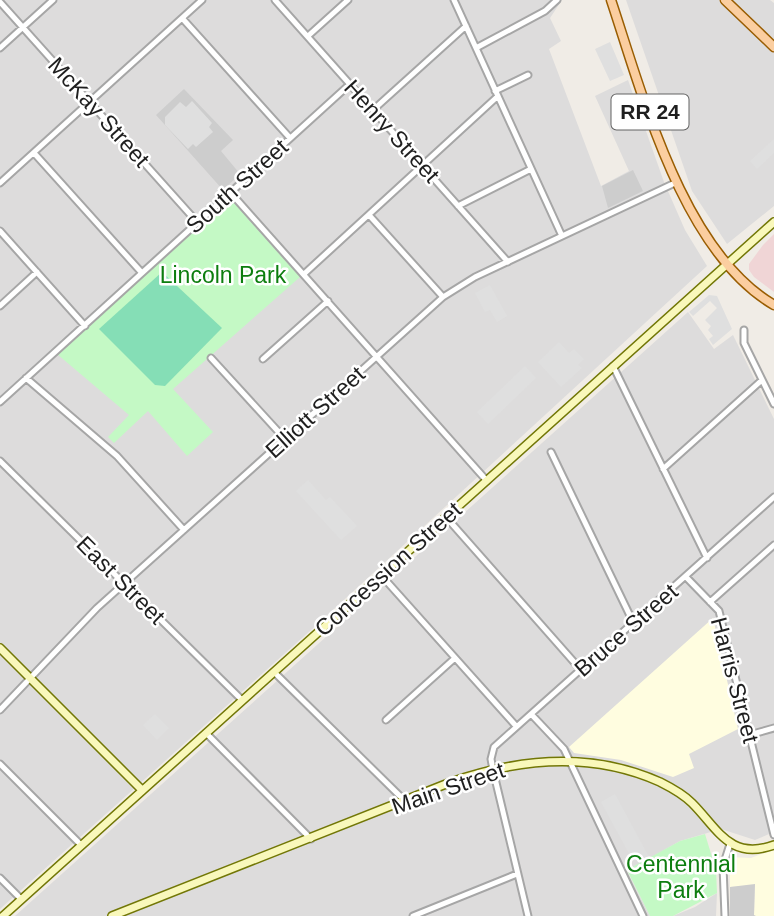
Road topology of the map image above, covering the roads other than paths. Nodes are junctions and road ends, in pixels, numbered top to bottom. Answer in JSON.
{"nodes":[{"id":1,"x":53,"y":0,"type":"edge"},
{"id":2,"x":202,"y":0,"type":"edge"},
{"id":3,"x":275,"y":0,"type":"edge"},
{"id":4,"x":348,"y":0,"type":"edge"},
{"id":5,"x":454,"y":0,"type":"edge"},
{"id":6,"x":557,"y":0,"type":"edge"},
{"id":7,"x":611,"y":0,"type":"edge"},
{"id":8,"x":725,"y":0,"type":"edge"},
{"id":9,"x":0,"y":2,"type":"edge"},
{"id":10,"x":182,"y":18,"type":"junction"},
{"id":11,"x":466,"y":26,"type":"junction"},
{"id":12,"x":23,"y":28,"type":"junction"},
{"id":13,"x":308,"y":36,"type":"junction"},
{"id":14,"x":774,"y":47,"type":"edge"},
{"id":15,"x":0,"y":48,"type":"edge"},
{"id":16,"x":476,"y":48,"type":"junction"},
{"id":17,"x":528,"y":75,"type":"dead end"},
{"id":18,"x":350,"y":84,"type":"junction"},
{"id":19,"x":497,"y":94,"type":"junction"},
{"id":20,"x":90,"y":102,"type":"junction"},
{"id":21,"x":373,"y":110,"type":"junction"},
{"id":22,"x":289,"y":138,"type":"junction"},
{"id":23,"x":34,"y":153,"type":"junction"},
{"id":24,"x":422,"y":165,"type":"junction"},
{"id":25,"x":531,"y":169,"type":"junction"},
{"id":26,"x":677,"y":182,"type":"junction"},
{"id":27,"x":0,"y":183,"type":"edge"},
{"id":28,"x":230,"y":192,"type":"junction"},
{"id":29,"x":458,"y":206,"type":"junction"},
{"id":30,"x":369,"y":215,"type":"junction"},
{"id":31,"x":197,"y":222,"type":"junction"},
{"id":32,"x":774,"y":222,"type":"edge"},
{"id":33,"x":0,"y":231,"type":"edge"},
{"id":34,"x":562,"y":236,"type":"junction"},
{"id":35,"x":508,"y":262,"type":"junction"},
{"id":36,"x":727,"y":265,"type":"junction"},
{"id":37,"x":37,"y":272,"type":"junction"},
{"id":38,"x":142,"y":273,"type":"junction"},
{"id":39,"x":304,"y":274,"type":"junction"},
{"id":40,"x":443,"y":297,"type":"junction"},
{"id":41,"x":328,"y":301,"type":"junction"},
{"id":42,"x":774,"y":305,"type":"edge"},
{"id":43,"x":0,"y":306,"type":"edge"},
{"id":44,"x":85,"y":326,"type":"junction"},
{"id":45,"x":744,"y":330,"type":"dead end"},
{"id":46,"x":377,"y":355,"type":"junction"},
{"id":47,"x":212,"y":358,"type":"dead end"},
{"id":48,"x":263,"y":359,"type":"dead end"},
{"id":49,"x":613,"y":366,"type":"junction"},
{"id":50,"x":26,"y":378,"type":"junction"},
{"id":51,"x":762,"y":380,"type":"junction"},
{"id":52,"x":771,"y":389,"type":"edge"},
{"id":53,"x":0,"y":402,"type":"edge"},
{"id":54,"x":774,"y":404,"type":"edge"},
{"id":55,"x":285,"y":439,"type":"junction"},
{"id":56,"x":551,"y":452,"type":"dead end"},
{"id":57,"x":0,"y":461,"type":"edge"},
{"id":58,"x":663,"y":468,"type":"junction"},
{"id":59,"x":487,"y":481,"type":"junction"},
{"id":60,"x":774,"y":497,"type":"edge"},
{"id":61,"x":446,"y":517,"type":"junction"},
{"id":62,"x":184,"y":530,"type":"junction"},
{"id":63,"x":774,"y":545,"type":"edge"},
{"id":64,"x":707,"y":558,"type":"junction"},
{"id":65,"x":381,"y":575,"type":"junction"},
{"id":66,"x":687,"y":577,"type":"junction"},
{"id":67,"x":124,"y":583,"type":"junction"},
{"id":68,"x":710,"y":602,"type":"junction"},
{"id":69,"x":634,"y":624,"type":"junction"},
{"id":70,"x":0,"y":648,"type":"edge"},
{"id":71,"x":455,"y":658,"type":"junction"},
{"id":72,"x":581,"y":670,"type":"junction"},
{"id":73,"x":274,"y":671,"type":"junction"},
{"id":74,"x":30,"y":678,"type":"junction"},
{"id":75,"x":242,"y":700,"type":"junction"},
{"id":76,"x":0,"y":710,"type":"edge"},
{"id":77,"x":531,"y":714,"type":"junction"},
{"id":78,"x":386,"y":720,"type":"dead end"},
{"id":79,"x":516,"y":726,"type":"junction"},
{"id":80,"x":774,"y":728,"type":"edge"},
{"id":81,"x":205,"y":733,"type":"junction"},
{"id":82,"x":749,"y":735,"type":"junction"},
{"id":83,"x":569,"y":761,"type":"junction"},
{"id":84,"x":0,"y":764,"type":"edge"},
{"id":85,"x":493,"y":770,"type":"junction"},
{"id":86,"x":142,"y":790,"type":"junction"},
{"id":87,"x":405,"y":801,"type":"junction"},
{"id":88,"x":774,"y":835,"type":"edge"},
{"id":89,"x":311,"y":839,"type":"junction"},
{"id":90,"x":730,"y":844,"type":"junction"},
{"id":91,"x":81,"y":845,"type":"junction"},
{"id":92,"x":774,"y":845,"type":"edge"},
{"id":93,"x":517,"y":874,"type":"junction"},
{"id":94,"x":0,"y":878,"type":"edge"},
{"id":95,"x":21,"y":899,"type":"junction"},
{"id":96,"x":3,"y":916,"type":"edge"},
{"id":97,"x":112,"y":916,"type":"edge"},
{"id":98,"x":413,"y":916,"type":"edge"},
{"id":99,"x":528,"y":916,"type":"edge"},
{"id":100,"x":643,"y":916,"type":"edge"},
{"id":101,"x":725,"y":916,"type":"edge"}],
"edges":[{"from":1,"to":12,"type":"street"},
{"from":2,"to":10,"type":"street"},
{"from":3,"to":13,"type":"street","name":"Henry Street"},
{"from":4,"to":13,"type":"street"},
{"from":5,"to":11,"type":"street"},
{"from":6,"to":16,"type":"street"},
{"from":7,"to":26,"type":"main road","number":"RR 24"},
{"from":8,"to":14,"type":"main road"},
{"from":9,"to":12,"type":"street","name":"McKay Street"},
{"from":10,"to":20,"type":"street"},
{"from":10,"to":22,"type":"street"},
{"from":11,"to":16,"type":"street"},
{"from":11,"to":21,"type":"street"},
{"from":12,"to":15,"type":"street"},
{"from":12,"to":20,"type":"street","name":"McKay Street"},
{"from":13,"to":18,"type":"street","name":"Henry Street"},
{"from":16,"to":19,"type":"street"},
{"from":17,"to":19,"type":"street"},
{"from":18,"to":21,"type":"street","name":"Henry Street"},
{"from":18,"to":22,"type":"street","name":"South Street"},
{"from":19,"to":24,"type":"street"},
{"from":19,"to":25,"type":"street"},
{"from":20,"to":23,"type":"street"},
{"from":20,"to":31,"type":"street","name":"McKay Street"},
{"from":21,"to":24,"type":"street","name":"Henry Street"},
{"from":22,"to":28,"type":"street","name":"South Street"},
{"from":23,"to":27,"type":"street"},
{"from":23,"to":38,"type":"street"},
{"from":24,"to":29,"type":"street","name":"Henry Street"},
{"from":24,"to":30,"type":"street"},
{"from":25,"to":29,"type":"street"},
{"from":25,"to":34,"type":"street"},
{"from":26,"to":34,"type":"street","name":"Elliott Street"},
{"from":26,"to":36,"type":"main road","number":"RR 24"},
{"from":28,"to":31,"type":"street","name":"South Street"},
{"from":28,"to":39,"type":"street"},
{"from":29,"to":35,"type":"street","name":"Henry Street"},
{"from":30,"to":39,"type":"street"},
{"from":30,"to":40,"type":"street"},
{"from":31,"to":38,"type":"street","name":"South Street"},
{"from":32,"to":36,"type":"main road","name":"Concession Street"},
{"from":33,"to":37,"type":"street"},
{"from":34,"to":35,"type":"street","name":"Elliott Street"},
{"from":35,"to":40,"type":"street","name":"Elliott Street"},
{"from":36,"to":42,"type":"main road","number":"RR 24"},
{"from":36,"to":49,"type":"main road","name":"Concession Street"},
{"from":37,"to":43,"type":"street"},
{"from":37,"to":44,"type":"street"},
{"from":38,"to":44,"type":"street","name":"South Street"},
{"from":39,"to":41,"type":"street"},
{"from":40,"to":46,"type":"street","name":"Elliott Street"},
{"from":41,"to":46,"type":"street"},
{"from":41,"to":48,"type":"street"},
{"from":44,"to":50,"type":"street","name":"South Street"},
{"from":45,"to":51,"type":"street"},
{"from":46,"to":55,"type":"street","name":"Elliott Street"},
{"from":46,"to":59,"type":"street"},
{"from":47,"to":55,"type":"street"},
{"from":49,"to":58,"type":"street"},
{"from":49,"to":59,"type":"main road","name":"Concession Street"},
{"from":50,"to":53,"type":"street","name":"South Street"},
{"from":50,"to":62,"type":"street"},
{"from":51,"to":52,"type":"street"},
{"from":51,"to":58,"type":"street"},
{"from":52,"to":54,"type":"street"},
{"from":55,"to":62,"type":"street","name":"Elliott Street"},
{"from":56,"to":69,"type":"street"},
{"from":57,"to":67,"type":"street","name":"East Street"},
{"from":58,"to":64,"type":"street"},
{"from":59,"to":61,"type":"main road","name":"Concession Street"},
{"from":60,"to":64,"type":"street","name":"Bruce Street"},
{"from":61,"to":65,"type":"main road","name":"Concession Street"},
{"from":61,"to":72,"type":"street"},
{"from":62,"to":67,"type":"street","name":"Elliott Street"},
{"from":63,"to":68,"type":"street"},
{"from":64,"to":66,"type":"street","name":"Bruce Street"},
{"from":65,"to":71,"type":"street"},
{"from":65,"to":73,"type":"main road","name":"Concession Street"},
{"from":66,"to":68,"type":"street","name":"Harris Street"},
{"from":66,"to":69,"type":"street","name":"Bruce Street"},
{"from":67,"to":74,"type":"street","name":"Elliott Street"},
{"from":67,"to":75,"type":"street","name":"East Street"},
{"from":68,"to":82,"type":"street","name":"Harris Street"},
{"from":69,"to":72,"type":"street","name":"Bruce Street"},
{"from":70,"to":74,"type":"main road"},
{"from":71,"to":78,"type":"street"},
{"from":71,"to":79,"type":"street"},
{"from":72,"to":77,"type":"street","name":"Bruce Street"},
{"from":73,"to":75,"type":"main road","name":"Concession Street"},
{"from":73,"to":87,"type":"street"},
{"from":74,"to":76,"type":"street","name":"Elliott Street"},
{"from":74,"to":86,"type":"main road"},
{"from":75,"to":81,"type":"main road","name":"Concession Street"},
{"from":77,"to":79,"type":"street","name":"Bruce Street"},
{"from":77,"to":83,"type":"street"},
{"from":79,"to":85,"type":"street","name":"Bruce Street"},
{"from":80,"to":82,"type":"street"},
{"from":81,"to":86,"type":"main road","name":"Concession Street"},
{"from":81,"to":89,"type":"street"},
{"from":82,"to":88,"type":"street","name":"Harris Street"},
{"from":83,"to":85,"type":"main road","name":"Main Street"},
{"from":83,"to":90,"type":"main road","name":"Main Street"},
{"from":83,"to":100,"type":"street"},
{"from":84,"to":91,"type":"street"},
{"from":85,"to":87,"type":"main road","name":"Main Street"},
{"from":85,"to":93,"type":"street"},
{"from":86,"to":91,"type":"main road","name":"Concession Street"},
{"from":87,"to":89,"type":"main road","name":"Main Street"},
{"from":89,"to":97,"type":"main road","name":"Main Street"},
{"from":90,"to":92,"type":"main road"},
{"from":90,"to":101,"type":"street"},
{"from":91,"to":95,"type":"main road","name":"Concession Street"},
{"from":93,"to":98,"type":"street"},
{"from":93,"to":99,"type":"street"},
{"from":94,"to":95,"type":"street"},
{"from":95,"to":96,"type":"main road","name":"Concession Street"}]}
